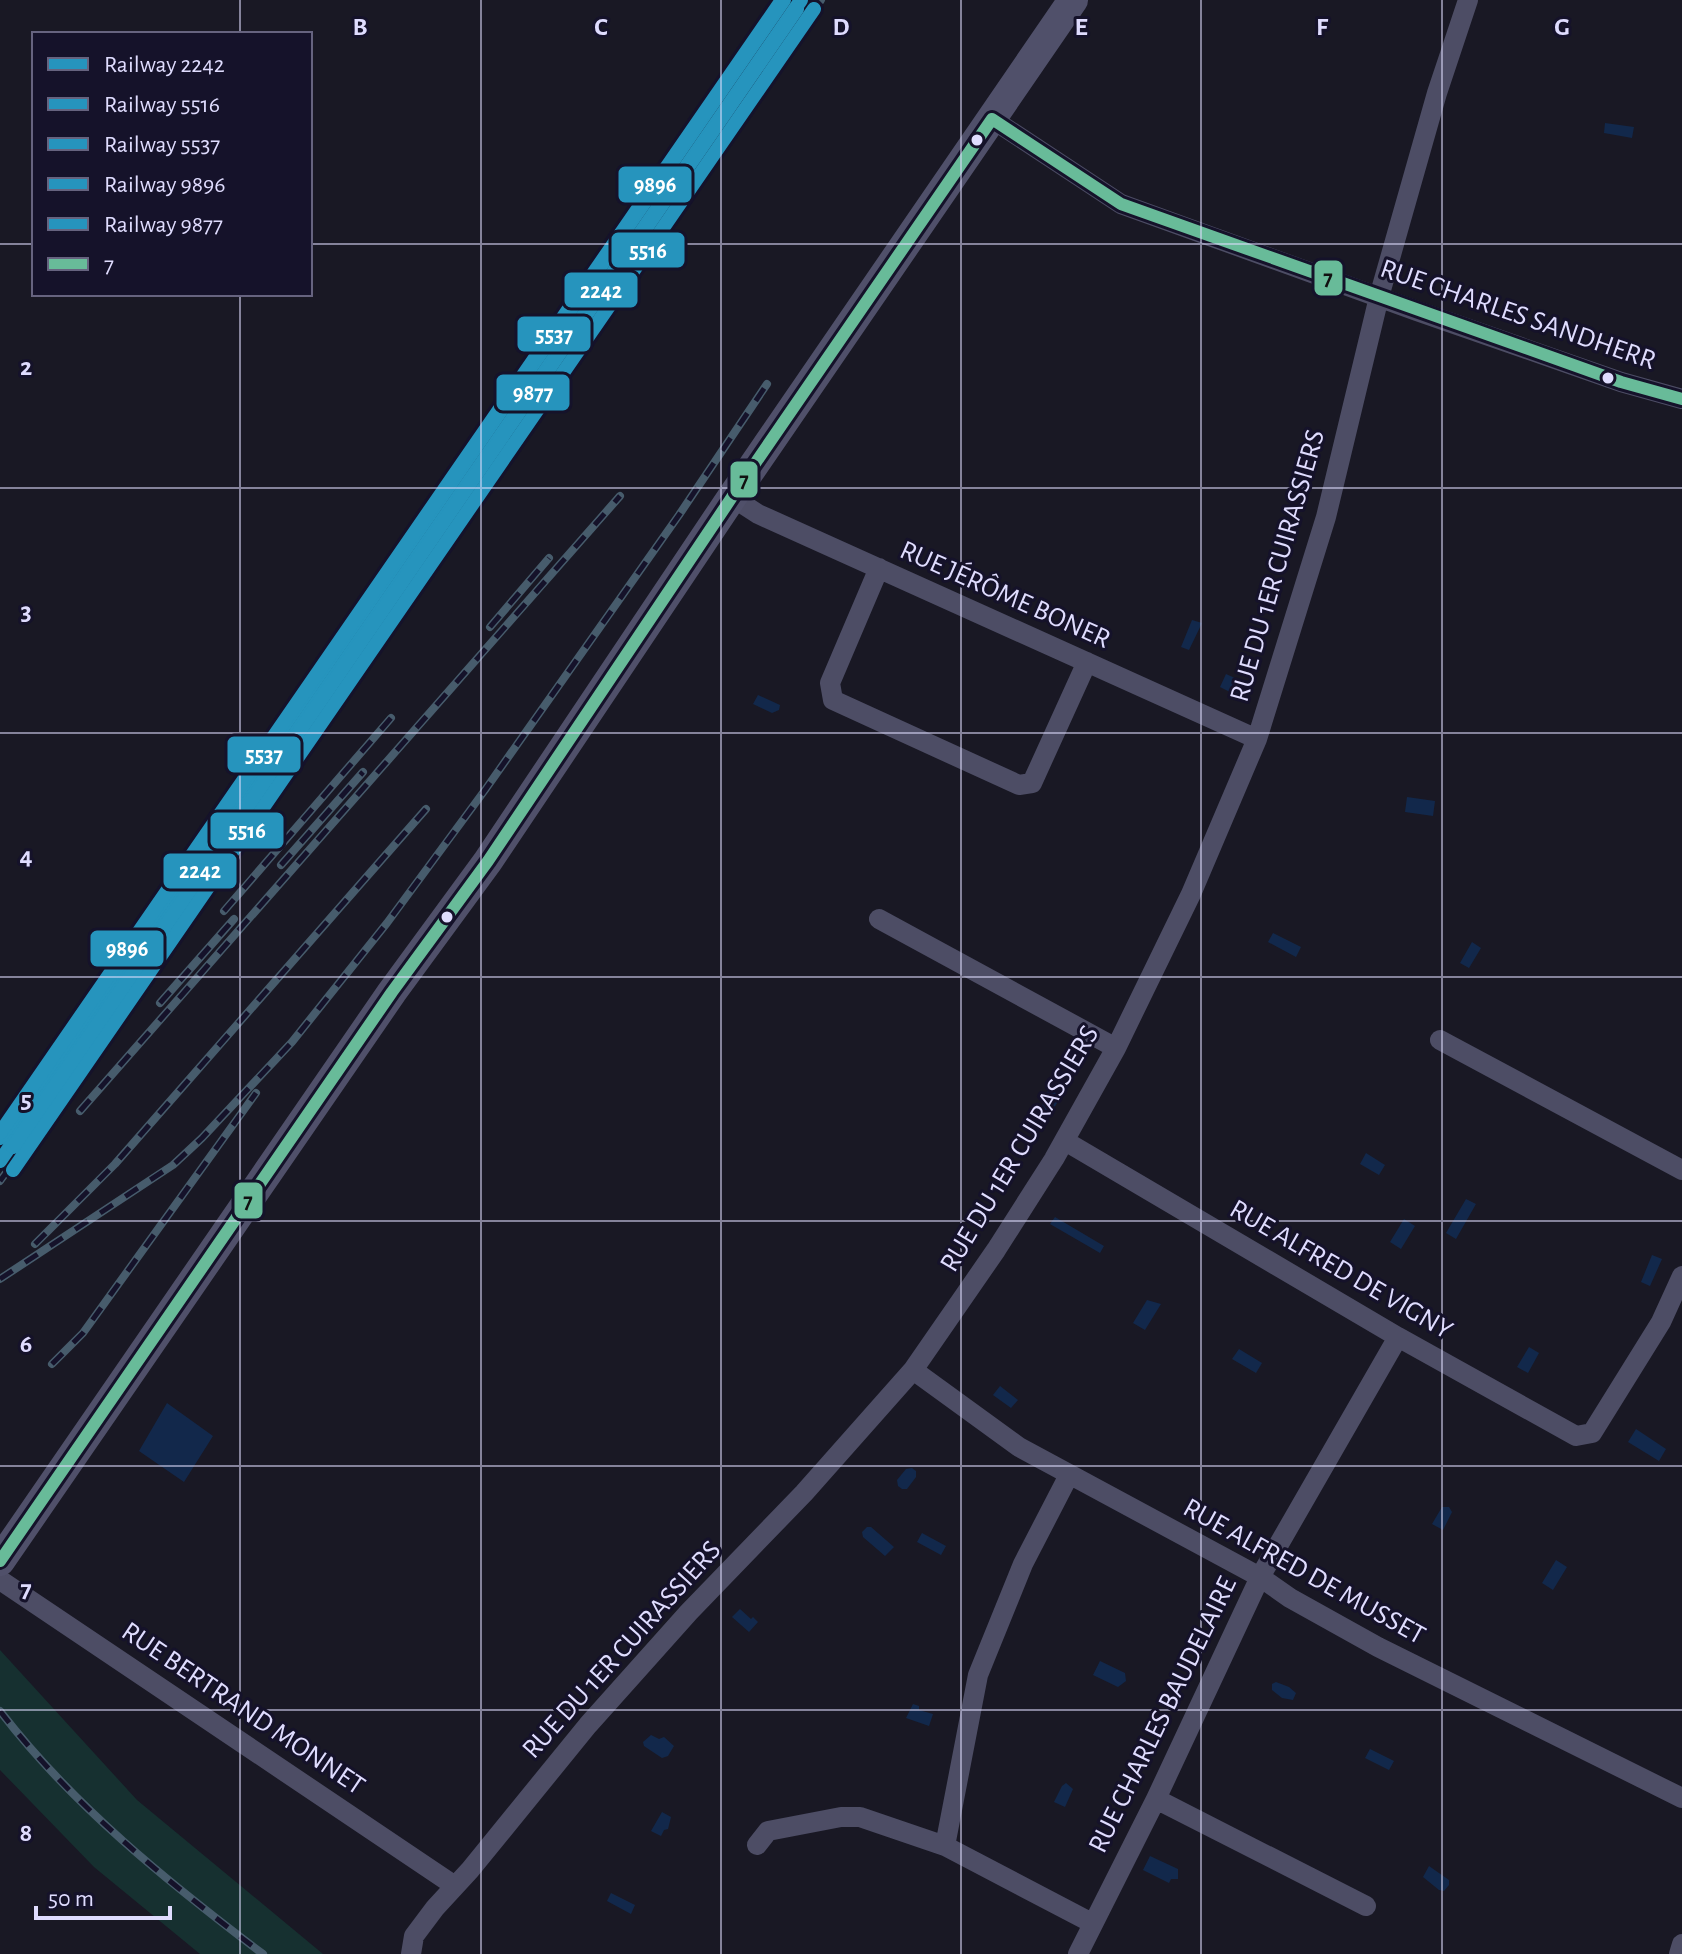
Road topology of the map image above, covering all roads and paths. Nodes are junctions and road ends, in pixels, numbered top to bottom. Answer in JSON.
{"nodes":[{"id":1,"x":1073,"y":0,"type":"edge"},
{"id":2,"x":1468,"y":0,"type":"edge"},
{"id":3,"x":992,"y":119,"type":"junction"},
{"id":4,"x":1379,"y":297,"type":"junction"},
{"id":5,"x":1682,"y":399,"type":"edge"},
{"id":6,"x":732,"y":497,"type":"junction"},
{"id":7,"x":879,"y":568,"type":"junction"},
{"id":8,"x":1087,"y":662,"type":"junction"},
{"id":9,"x":1257,"y":739,"type":"junction"},
{"id":10,"x":879,"y":919,"type":"dead end"},
{"id":11,"x":1440,"y":1040,"type":"dead end"},
{"id":12,"x":1116,"y":1048,"type":"junction"},
{"id":13,"x":1065,"y":1141,"type":"junction"},
{"id":14,"x":1682,"y":1170,"type":"edge"},
{"id":15,"x":1682,"y":1276,"type":"edge"},
{"id":16,"x":1398,"y":1337,"type":"junction"},
{"id":17,"x":913,"y":1370,"type":"junction"},
{"id":18,"x":1069,"y":1475,"type":"junction"},
{"id":19,"x":0,"y":1561,"type":"edge"},
{"id":20,"x":1260,"y":1577,"type":"junction"},
{"id":21,"x":0,"y":1580,"type":"edge"},
{"id":22,"x":1682,"y":1798,"type":"edge"},
{"id":23,"x":1156,"y":1799,"type":"junction"},
{"id":24,"x":757,"y":1845,"type":"dead end"},
{"id":25,"x":945,"y":1846,"type":"junction"},
{"id":26,"x":455,"y":1886,"type":"junction"},
{"id":27,"x":1366,"y":1906,"type":"dead end"},
{"id":28,"x":1092,"y":1923,"type":"junction"},
{"id":29,"x":1682,"y":1944,"type":"edge"},
{"id":30,"x":411,"y":1954,"type":"edge"},
{"id":31,"x":1078,"y":1954,"type":"edge"},
{"id":32,"x":1679,"y":1954,"type":"edge"}],
"edges":[{"from":1,"to":3,"type":"main road"},
{"from":2,"to":4,"type":"street","name":"RUE DU 1ER CUIRASSIERS"},
{"from":3,"to":4,"type":"street","name":"RUE CHARLES SANDHERR"},
{"from":3,"to":6,"type":"main road"},
{"from":4,"to":5,"type":"street","name":"RUE CHARLES SANDHERR"},
{"from":4,"to":9,"type":"street","name":"RUE DU 1ER CUIRASSIERS"},
{"from":6,"to":7,"type":"street","name":"RUE JÉRÔME BONER"},
{"from":6,"to":19,"type":"main road"},
{"from":7,"to":8,"type":"street","name":"RUE JÉRÔME BONER"},
{"from":7,"to":8,"type":"street"},
{"from":8,"to":9,"type":"street","name":"RUE JÉRÔME BONER"},
{"from":9,"to":12,"type":"street","name":"RUE DU 1ER CUIRASSIERS"},
{"from":10,"to":12,"type":"street"},
{"from":11,"to":14,"type":"street"},
{"from":12,"to":13,"type":"street","name":"RUE DU 1ER CUIRASSIERS"},
{"from":13,"to":16,"type":"street","name":"RUE ALFRED DE VIGNY"},
{"from":13,"to":17,"type":"street","name":"RUE DU 1ER CUIRASSIERS"},
{"from":15,"to":16,"type":"street","name":"RUE ALFRED DE VIGNY"},
{"from":16,"to":20,"type":"street","name":"RUE CHARLES BAUDELAIRE"},
{"from":17,"to":18,"type":"street","name":"RUE ALFRED DE MUSSET"},
{"from":17,"to":26,"type":"street","name":"RUE DU 1ER CUIRASSIERS"},
{"from":18,"to":20,"type":"street","name":"RUE ALFRED DE MUSSET"},
{"from":18,"to":25,"type":"street"},
{"from":20,"to":22,"type":"street","name":"RUE ALFRED DE MUSSET"},
{"from":20,"to":23,"type":"street","name":"RUE CHARLES BAUDELAIRE"},
{"from":21,"to":26,"type":"street","name":"RUE BERTRAND MONNET"},
{"from":23,"to":27,"type":"street"},
{"from":23,"to":28,"type":"street","name":"RUE CHARLES BAUDELAIRE"},
{"from":24,"to":25,"type":"street"},
{"from":25,"to":28,"type":"street"},
{"from":26,"to":30,"type":"street","name":"RUE DU 1ER CUIRASSIERS"},
{"from":28,"to":31,"type":"street","name":"RUE CHARLES BAUDELAIRE"},
{"from":29,"to":32,"type":"street"}]}
